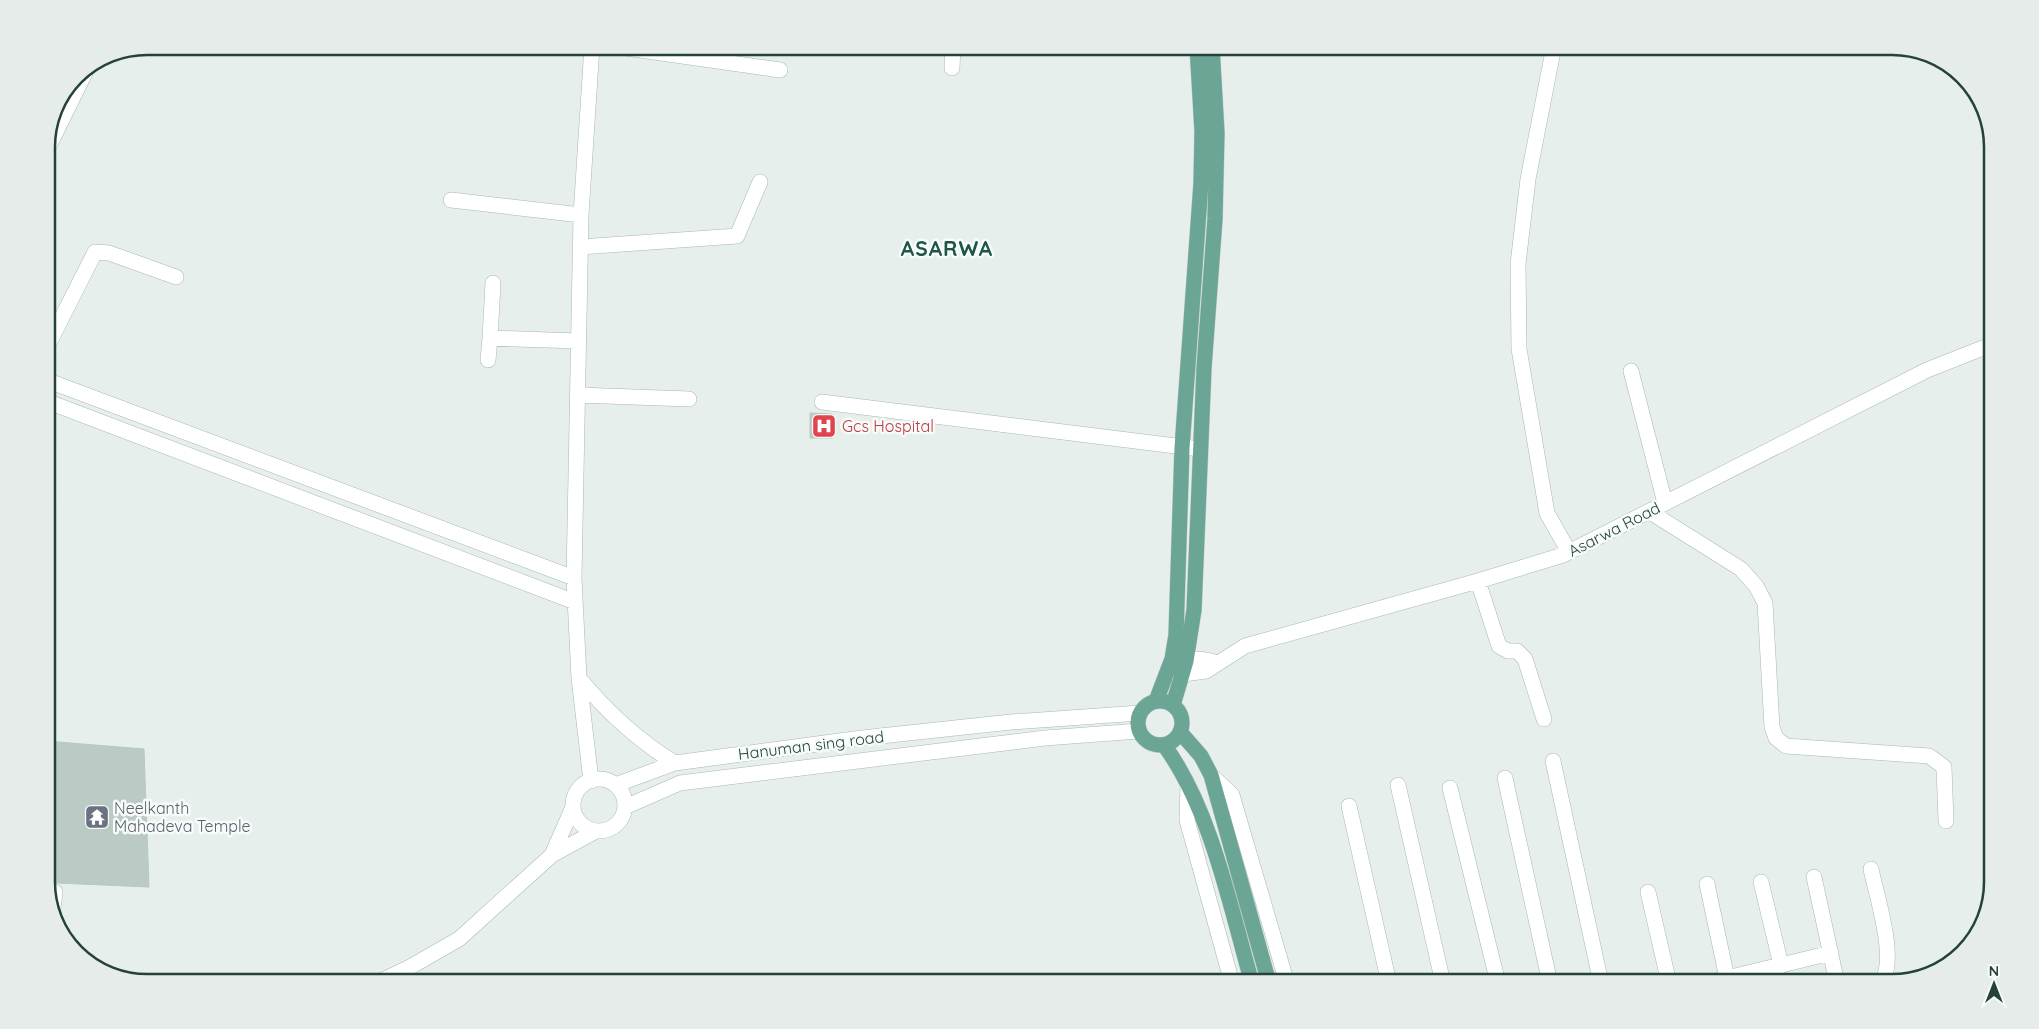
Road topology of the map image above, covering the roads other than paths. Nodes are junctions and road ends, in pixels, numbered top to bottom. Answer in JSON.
{"nodes":[{"id":1,"x":591,"y":55,"type":"edge"},
{"id":2,"x":675,"y":55,"type":"edge"},
{"id":3,"x":953,"y":55,"type":"edge"},
{"id":4,"x":1197,"y":55,"type":"edge"},
{"id":5,"x":1212,"y":55,"type":"edge"},
{"id":6,"x":1552,"y":55,"type":"edge"},
{"id":7,"x":952,"y":68,"type":"dead end"},
{"id":8,"x":780,"y":70,"type":"dead end"},
{"id":9,"x":79,"y":86,"type":"edge"},
{"id":10,"x":57,"y":130,"type":"edge"},
{"id":11,"x":1201,"y":155,"type":"junction"},
{"id":12,"x":1217,"y":155,"type":"junction"},
{"id":13,"x":760,"y":182,"type":"dead end"},
{"id":14,"x":451,"y":200,"type":"dead end"},
{"id":15,"x":581,"y":215,"type":"junction"},
{"id":16,"x":580,"y":247,"type":"junction"},
{"id":17,"x":176,"y":277,"type":"dead end"},
{"id":18,"x":493,"y":282,"type":"dead end"},
{"id":19,"x":55,"y":331,"type":"edge"},
{"id":20,"x":490,"y":338,"type":"junction"},
{"id":21,"x":577,"y":341,"type":"junction"},
{"id":22,"x":1984,"y":348,"type":"edge"},
{"id":23,"x":488,"y":360,"type":"dead end"},
{"id":24,"x":1631,"y":371,"type":"dead end"},
{"id":25,"x":55,"y":383,"type":"edge"},
{"id":26,"x":578,"y":395,"type":"junction"},
{"id":27,"x":689,"y":399,"type":"dead end"},
{"id":28,"x":822,"y":402,"type":"dead end"},
{"id":29,"x":55,"y":404,"type":"edge"},
{"id":30,"x":1182,"y":448,"type":"junction"},
{"id":31,"x":1200,"y":449,"type":"junction"},
{"id":32,"x":1665,"y":504,"type":"junction"},
{"id":33,"x":1650,"y":512,"type":"junction"},
{"id":34,"x":1569,"y":552,"type":"junction"},
{"id":35,"x":574,"y":578,"type":"junction"},
{"id":36,"x":1478,"y":581,"type":"junction"},
{"id":37,"x":575,"y":602,"type":"junction"},
{"id":38,"x":1177,"y":667,"type":"junction"},
{"id":39,"x":580,"y":678,"type":"junction"},
{"id":40,"x":1156,"y":701,"type":"junction"},
{"id":41,"x":1173,"y":705,"type":"junction"},
{"id":42,"x":1140,"y":713,"type":"junction"},
{"id":43,"x":1544,"y":719,"type":"dead end"},
{"id":44,"x":1139,"y":731,"type":"junction"},
{"id":45,"x":1180,"y":732,"type":"junction"},
{"id":46,"x":910,"y":733,"type":"junction"},
{"id":47,"x":1164,"y":745,"type":"junction"},
{"id":48,"x":912,"y":754,"type":"junction"},
{"id":49,"x":1553,"y":761,"type":"dead end"},
{"id":50,"x":675,"y":763,"type":"junction"},
{"id":51,"x":1211,"y":775,"type":"junction"},
{"id":52,"x":1505,"y":778,"type":"dead end"},
{"id":53,"x":591,"y":780,"type":"junction"},
{"id":54,"x":1188,"y":784,"type":"junction"},
{"id":55,"x":615,"y":785,"type":"junction"},
{"id":56,"x":1398,"y":785,"type":"dead end"},
{"id":57,"x":1450,"y":788,"type":"dead end"},
{"id":58,"x":1349,"y":806,"type":"dead end"},
{"id":59,"x":573,"y":807,"type":"junction"},
{"id":60,"x":625,"y":807,"type":"junction"},
{"id":61,"x":1946,"y":821,"type":"dead end"},
{"id":62,"x":596,"y":831,"type":"junction"},
{"id":63,"x":552,"y":855,"type":"junction"},
{"id":64,"x":1871,"y":869,"type":"dead end"},
{"id":65,"x":1814,"y":877,"type":"dead end"},
{"id":66,"x":1760,"y":882,"type":"dead end"},
{"id":67,"x":1707,"y":884,"type":"dead end"},
{"id":68,"x":1648,"y":892,"type":"dead end"},
{"id":69,"x":1831,"y":953,"type":"junction"},
{"id":70,"x":1778,"y":965,"type":"junction"},
{"id":71,"x":396,"y":974,"type":"edge"},
{"id":72,"x":1230,"y":974,"type":"edge"},
{"id":73,"x":1249,"y":974,"type":"edge"},
{"id":74,"x":1267,"y":974,"type":"edge"},
{"id":75,"x":1284,"y":974,"type":"edge"},
{"id":76,"x":1387,"y":974,"type":"edge"},
{"id":77,"x":1441,"y":974,"type":"edge"},
{"id":78,"x":1496,"y":974,"type":"edge"},
{"id":79,"x":1548,"y":974,"type":"edge"},
{"id":80,"x":1599,"y":974,"type":"edge"},
{"id":81,"x":1667,"y":974,"type":"edge"},
{"id":82,"x":1726,"y":974,"type":"edge"},
{"id":83,"x":1747,"y":974,"type":"edge"},
{"id":84,"x":1778,"y":974,"type":"edge"},
{"id":85,"x":1835,"y":974,"type":"edge"},
{"id":86,"x":1886,"y":974,"type":"edge"}],
"edges":[{"from":1,"to":15,"type":"street"},
{"from":2,"to":8,"type":"street"},
{"from":3,"to":7,"type":"street"},
{"from":4,"to":11,"type":"main road"},
{"from":5,"to":12,"type":"main road"},
{"from":6,"to":34,"type":"street"},
{"from":9,"to":10,"type":"street"},
{"from":11,"to":12,"type":"main road"},
{"from":11,"to":30,"type":"main road"},
{"from":12,"to":31,"type":"main road"},
{"from":13,"to":16,"type":"street"},
{"from":14,"to":15,"type":"street"},
{"from":15,"to":16,"type":"street"},
{"from":16,"to":21,"type":"street"},
{"from":17,"to":19,"type":"street"},
{"from":18,"to":20,"type":"street"},
{"from":20,"to":21,"type":"street"},
{"from":20,"to":23,"type":"street"},
{"from":21,"to":26,"type":"street"},
{"from":22,"to":32,"type":"street","name":"Asarwa Road"},
{"from":24,"to":32,"type":"street"},
{"from":25,"to":35,"type":"street"},
{"from":26,"to":27,"type":"street"},
{"from":26,"to":35,"type":"street"},
{"from":28,"to":30,"type":"street"},
{"from":29,"to":37,"type":"street"},
{"from":30,"to":31,"type":"street"},
{"from":30,"to":38,"type":"main road"},
{"from":31,"to":38,"type":"main road"},
{"from":32,"to":33,"type":"street","name":"Asarwa Road"},
{"from":33,"to":34,"type":"street","name":"Asarwa Road"},
{"from":33,"to":61,"type":"street"},
{"from":34,"to":36,"type":"street","name":"Asarwa Road"},
{"from":35,"to":37,"type":"street"},
{"from":36,"to":38,"type":"street","name":"Asarwa Road"},
{"from":36,"to":43,"type":"street"},
{"from":37,"to":39,"type":"street"},
{"from":38,"to":40,"type":"main road"},
{"from":38,"to":41,"type":"main road"},
{"from":39,"to":50,"type":"street"},
{"from":39,"to":53,"type":"street"},
{"from":40,"to":41,"type":"main road"},
{"from":40,"to":42,"type":"main road"},
{"from":41,"to":45,"type":"main road"},
{"from":42,"to":44,"type":"main road"},
{"from":42,"to":46,"type":"street","name":"Hanuman sing road"},
{"from":44,"to":47,"type":"main road"},
{"from":44,"to":48,"type":"street"},
{"from":45,"to":47,"type":"main road"},
{"from":45,"to":51,"type":"main road"},
{"from":46,"to":48,"type":"street"},
{"from":46,"to":50,"type":"street","name":"Hanuman sing road"},
{"from":47,"to":54,"type":"main road"},
{"from":48,"to":60,"type":"street"},
{"from":49,"to":80,"type":"street"},
{"from":50,"to":55,"type":"street","name":"Hanuman sing road"},
{"from":51,"to":74,"type":"main road"},
{"from":51,"to":75,"type":"street"},
{"from":52,"to":79,"type":"street"},
{"from":53,"to":55,"type":"street"},
{"from":53,"to":59,"type":"street"},
{"from":54,"to":72,"type":"street"},
{"from":54,"to":73,"type":"main road"},
{"from":55,"to":60,"type":"street"},
{"from":56,"to":77,"type":"street"},
{"from":57,"to":78,"type":"street"},
{"from":58,"to":76,"type":"street"},
{"from":59,"to":62,"type":"street"},
{"from":59,"to":63,"type":"street"},
{"from":60,"to":62,"type":"street"},
{"from":62,"to":63,"type":"street"},
{"from":63,"to":71,"type":"street"},
{"from":64,"to":86,"type":"street"},
{"from":65,"to":69,"type":"street"},
{"from":66,"to":70,"type":"street"},
{"from":67,"to":82,"type":"street"},
{"from":68,"to":81,"type":"street"},
{"from":69,"to":70,"type":"street"},
{"from":69,"to":85,"type":"street"},
{"from":70,"to":83,"type":"street"},
{"from":70,"to":84,"type":"street"}]}
